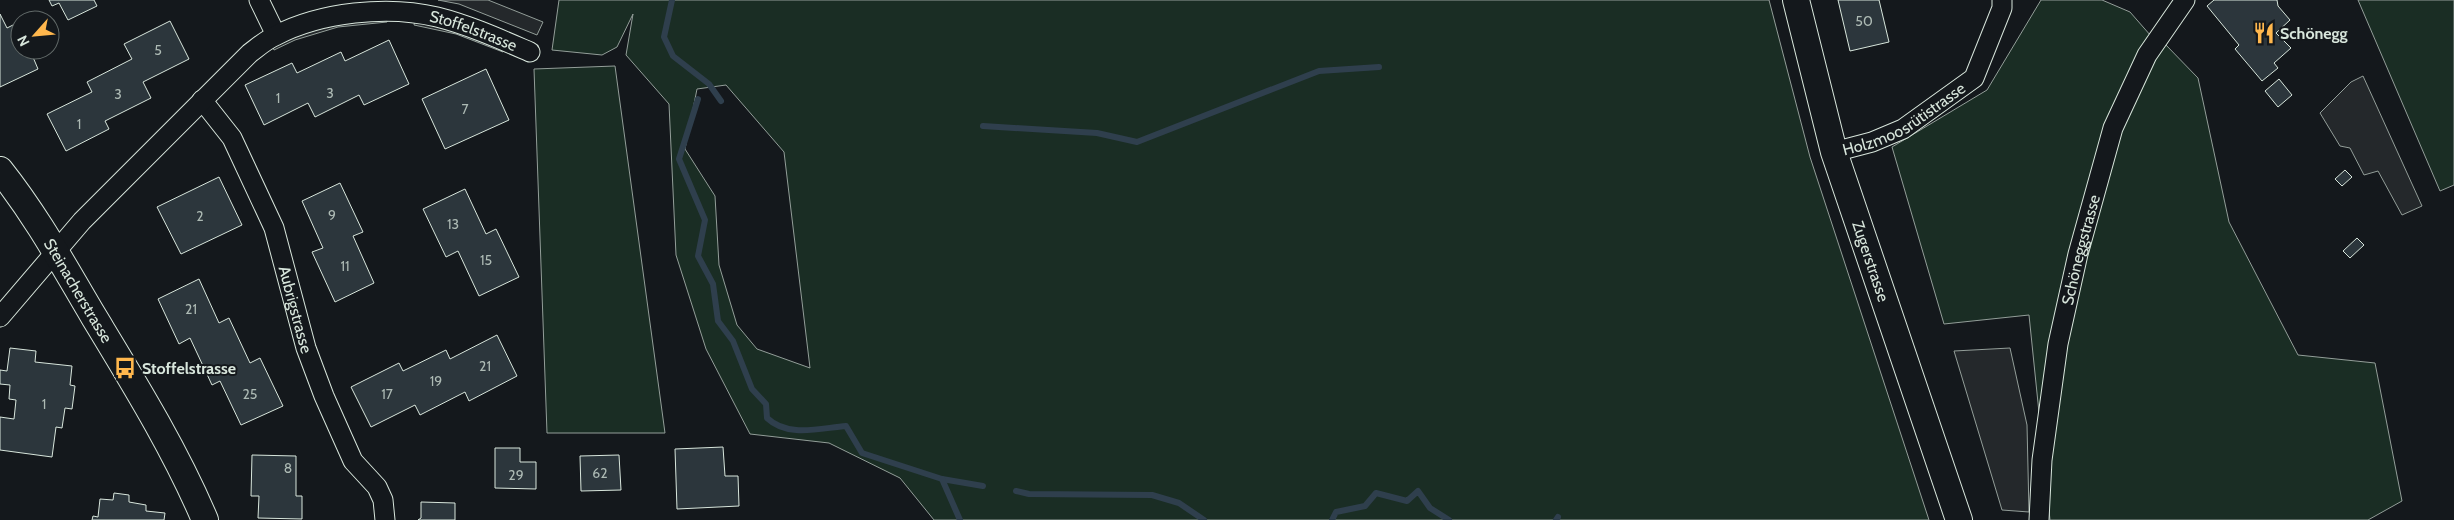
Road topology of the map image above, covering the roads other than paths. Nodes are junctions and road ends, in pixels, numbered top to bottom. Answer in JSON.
{"nodes":[{"id":1,"x":259,"y":0,"type":"edge"},
{"id":2,"x":1796,"y":0,"type":"edge"},
{"id":3,"x":2002,"y":0,"type":"edge"},
{"id":4,"x":2185,"y":0,"type":"edge"},
{"id":5,"x":276,"y":35,"type":"junction"},
{"id":6,"x":530,"y":52,"type":"dead end"},
{"id":7,"x":202,"y":100,"type":"junction"},
{"id":8,"x":1834,"y":152,"type":"junction"},
{"id":9,"x":0,"y":170,"type":"edge"},
{"id":10,"x":56,"y":251,"type":"junction"},
{"id":11,"x":0,"y":317,"type":"edge"},
{"id":12,"x":205,"y":520,"type":"edge"},
{"id":13,"x":386,"y":520,"type":"edge"},
{"id":14,"x":1958,"y":520,"type":"edge"},
{"id":15,"x":2039,"y":520,"type":"edge"}],
"edges":[{"from":1,"to":5,"type":"street"},
{"from":2,"to":8,"type":"main road","name":"Zugerstrasse"},
{"from":3,"to":8,"type":"street","name":"Holzmoosrütistrasse"},
{"from":4,"to":15,"type":"street","name":"Schöneggstrasse"},
{"from":5,"to":6,"type":"street","name":"Stoffelstrasse"},
{"from":5,"to":7,"type":"street","name":"Stoffelstrasse"},
{"from":7,"to":10,"type":"street","name":"Stoffelstrasse"},
{"from":7,"to":13,"type":"street","name":"Aubrigstrasse"},
{"from":8,"to":14,"type":"main road","name":"Zugerstrasse"},
{"from":9,"to":10,"type":"main road","name":"Steinacherstrasse"},
{"from":10,"to":11,"type":"street","name":"Stoffelstrasse"},
{"from":10,"to":12,"type":"main road","name":"Steinacherstrasse"}]}
